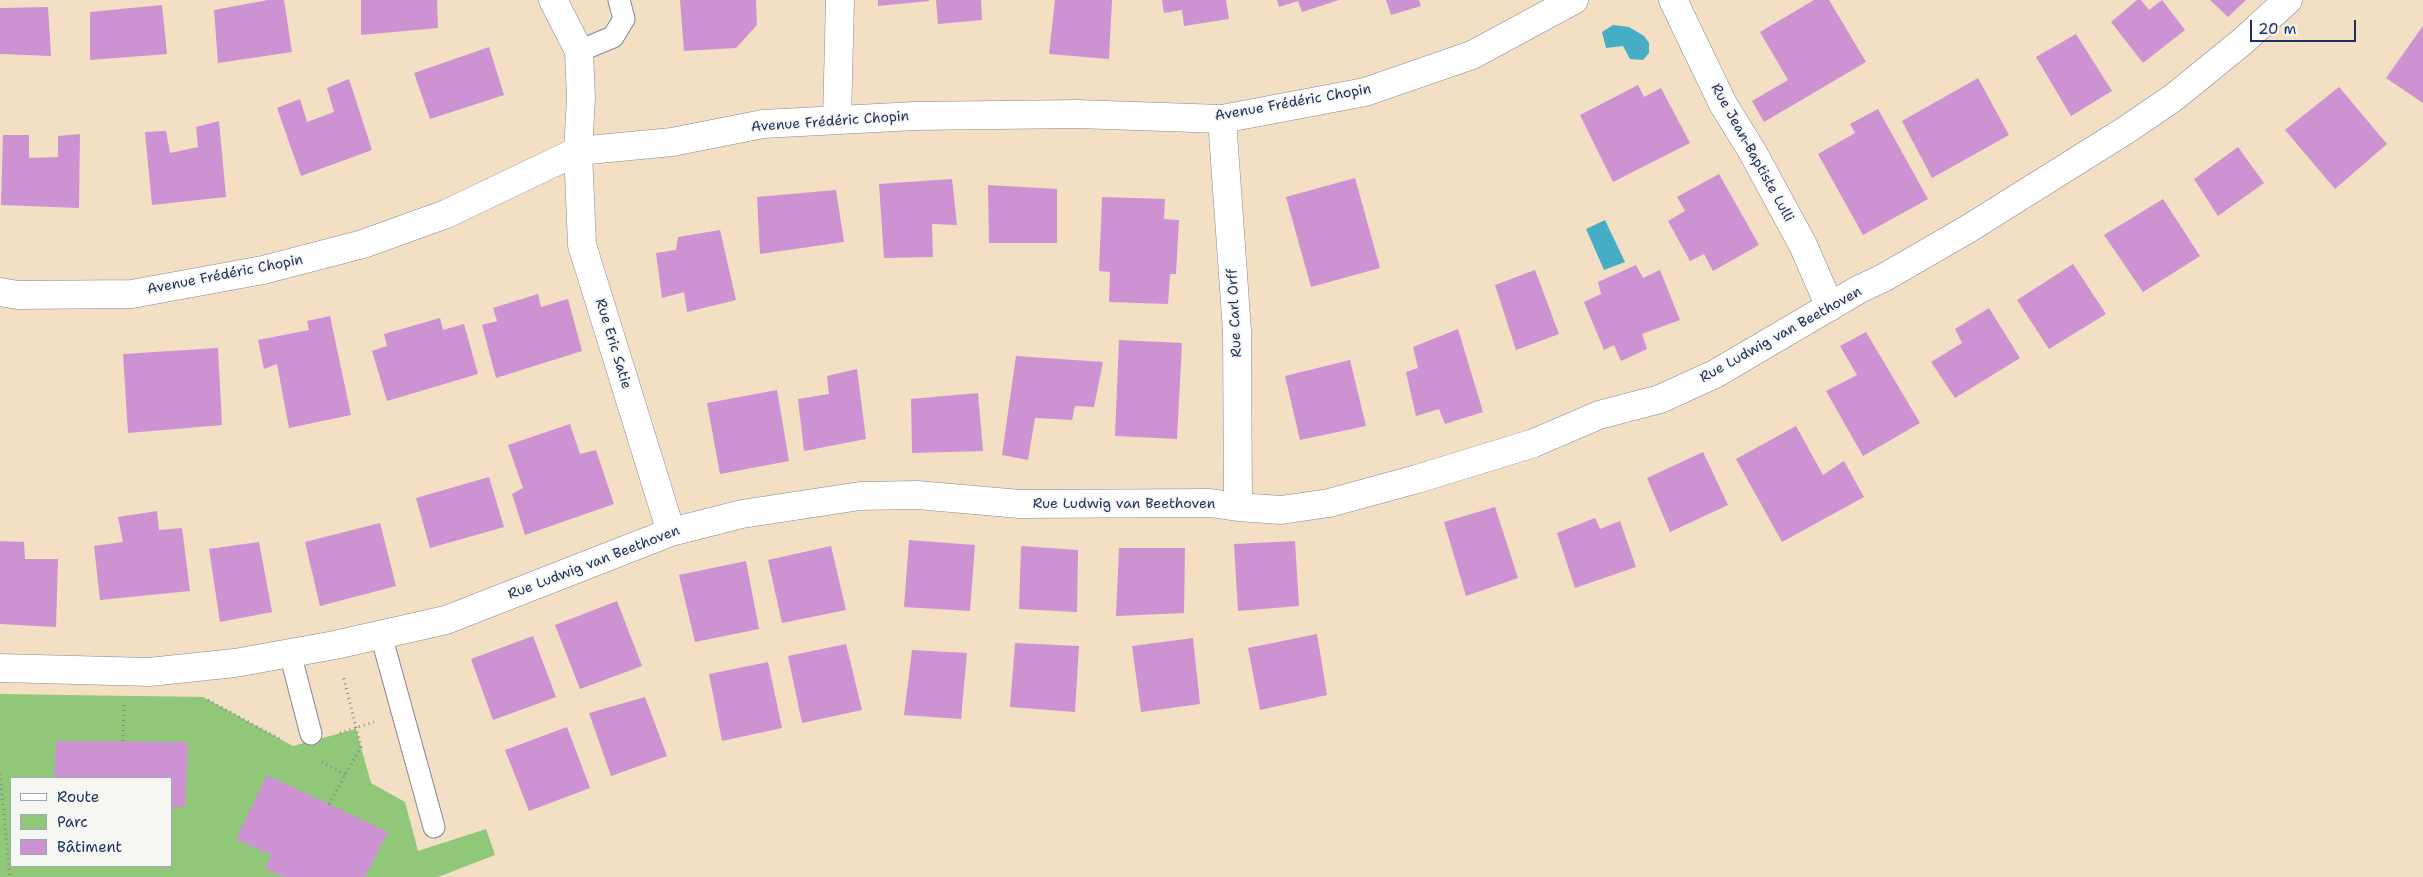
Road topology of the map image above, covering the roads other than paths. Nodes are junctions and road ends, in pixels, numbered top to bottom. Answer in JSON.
{"nodes":[{"id":1,"x":553,"y":0,"type":"edge"},
{"id":2,"x":619,"y":0,"type":"edge"},
{"id":3,"x":840,"y":0,"type":"edge"},
{"id":4,"x":1574,"y":0,"type":"edge"},
{"id":5,"x":1673,"y":0,"type":"edge"},
{"id":6,"x":2288,"y":0,"type":"edge"},
{"id":7,"x":579,"y":51,"type":"junction"},
{"id":8,"x":837,"y":119,"type":"junction"},
{"id":9,"x":1222,"y":120,"type":"junction"},
{"id":10,"x":578,"y":151,"type":"junction"},
{"id":11,"x":0,"y":292,"type":"edge"},
{"id":12,"x":1830,"y":307,"type":"junction"},
{"id":13,"x":1238,"y":507,"type":"junction"},
{"id":14,"x":671,"y":532,"type":"junction"},
{"id":15,"x":381,"y":634,"type":"junction"},
{"id":16,"x":290,"y":653,"type":"junction"},
{"id":17,"x":0,"y":668,"type":"edge"},
{"id":18,"x":311,"y":734,"type":"dead end"},
{"id":19,"x":434,"y":827,"type":"dead end"}],
"edges":[{"from":1,"to":7,"type":"street"},
{"from":2,"to":7,"type":"lane"},
{"from":3,"to":8,"type":"street"},
{"from":4,"to":9,"type":"street","name":"Avenue Frédéric Chopin"},
{"from":5,"to":12,"type":"street","name":"Rue Jean-Baptiste Lulli"},
{"from":6,"to":12,"type":"street","name":"Rue Ludwig van Beethoven"},
{"from":7,"to":10,"type":"street","name":"Rue Eric Satie"},
{"from":8,"to":9,"type":"street","name":"Avenue Frédéric Chopin"},
{"from":8,"to":10,"type":"street","name":"Avenue Frédéric Chopin"},
{"from":9,"to":13,"type":"street","name":"Rue Carl Orff"},
{"from":10,"to":11,"type":"street","name":"Avenue Frédéric Chopin"},
{"from":10,"to":14,"type":"street","name":"Rue Eric Satie"},
{"from":12,"to":13,"type":"street","name":"Rue Ludwig van Beethoven"},
{"from":13,"to":14,"type":"street","name":"Rue Ludwig van Beethoven"},
{"from":14,"to":15,"type":"street","name":"Rue Ludwig van Beethoven"},
{"from":15,"to":16,"type":"street","name":"Rue Ludwig van Beethoven"},
{"from":15,"to":19,"type":"lane"},
{"from":16,"to":17,"type":"street","name":"Rue Ludwig van Beethoven"},
{"from":16,"to":18,"type":"lane"}]}
